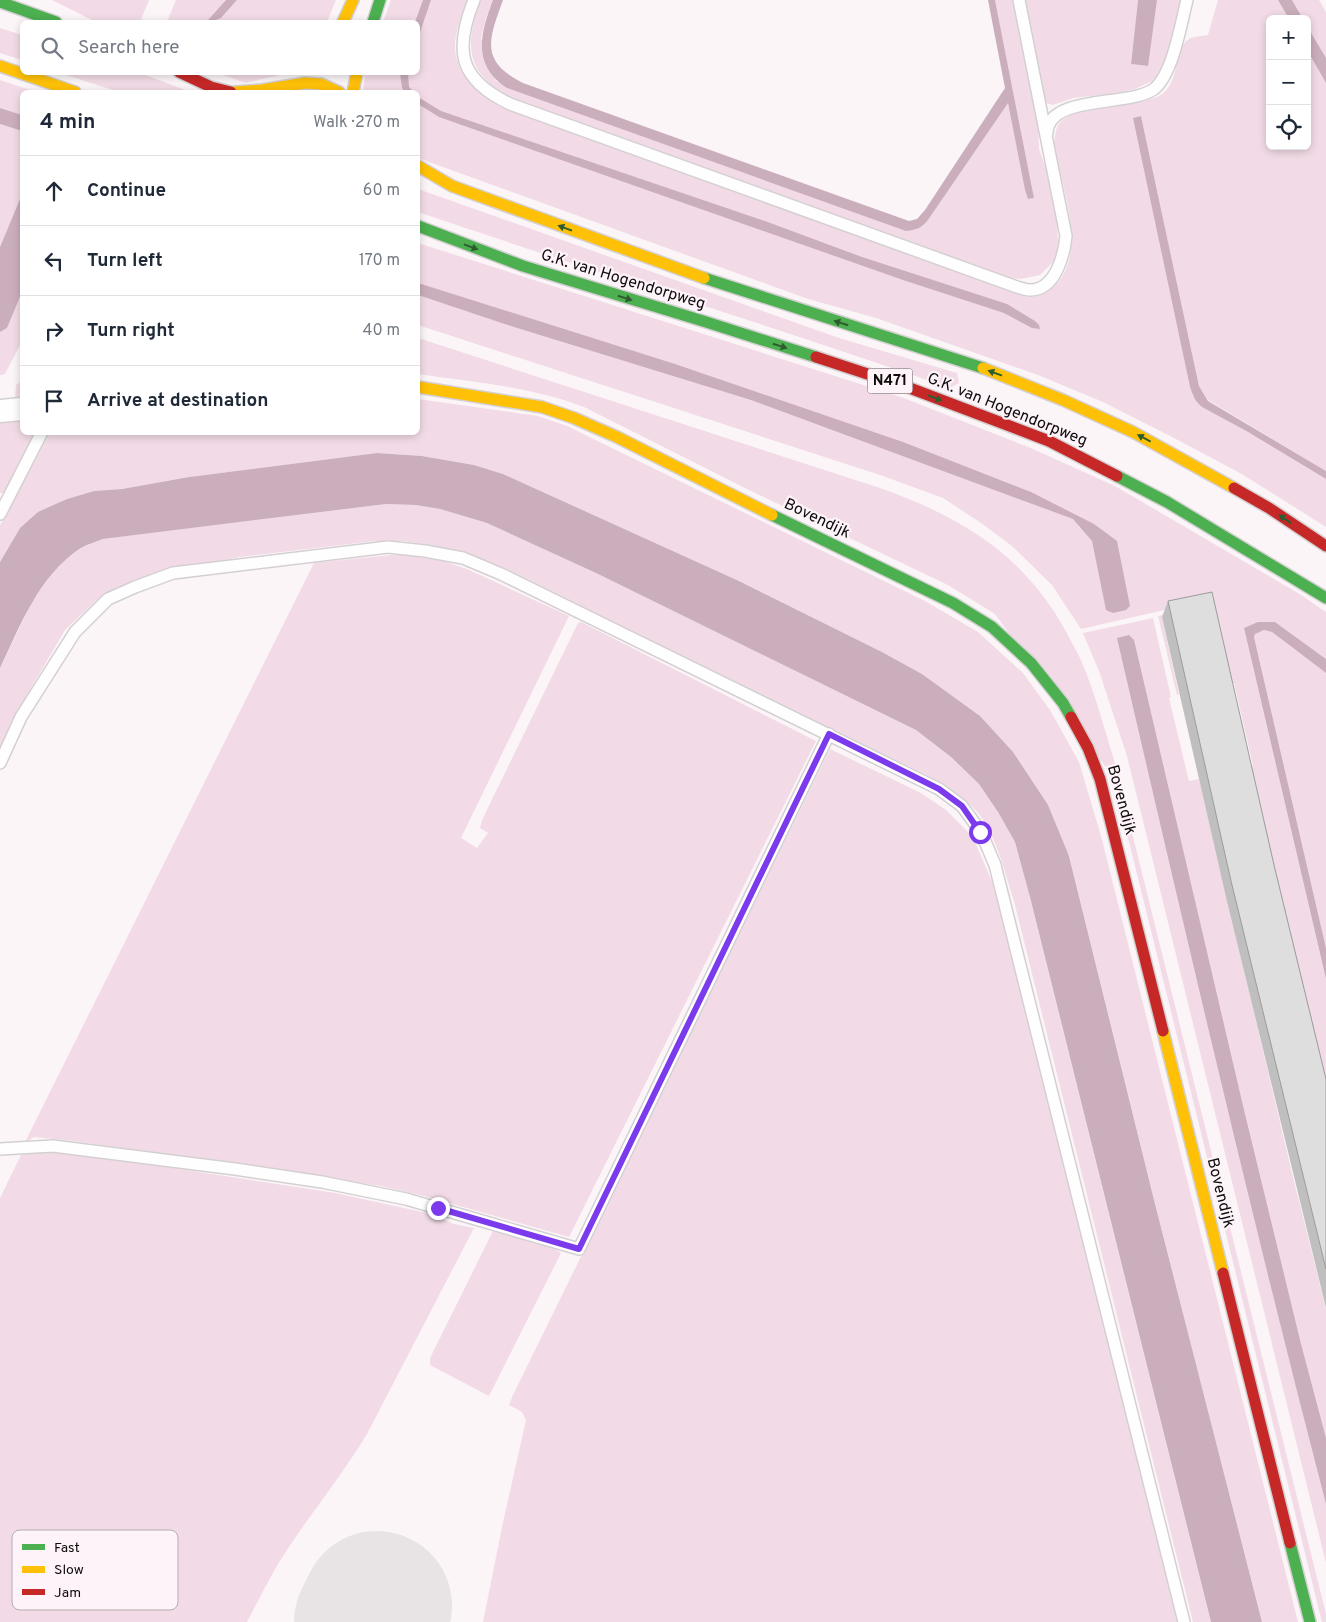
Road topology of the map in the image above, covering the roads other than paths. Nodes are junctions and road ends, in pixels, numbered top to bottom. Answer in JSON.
{"nodes":[{"id":1,"x":353,"y":0,"type":"edge"},
{"id":2,"x":380,"y":0,"type":"edge"},
{"id":3,"x":474,"y":0,"type":"edge"},
{"id":4,"x":1019,"y":0,"type":"edge"},
{"id":5,"x":1187,"y":0,"type":"edge"},
{"id":6,"x":0,"y":2,"type":"edge"},
{"id":7,"x":50,"y":20,"type":"edge"},
{"id":8,"x":344,"y":20,"type":"edge"},
{"id":9,"x":373,"y":20,"type":"edge"},
{"id":10,"x":0,"y":66,"type":"edge"},
{"id":11,"x":20,"y":73,"type":"edge"},
{"id":12,"x":26,"y":75,"type":"edge"},
{"id":13,"x":185,"y":75,"type":"edge"},
{"id":14,"x":330,"y":75,"type":"edge"},
{"id":15,"x":356,"y":75,"type":"edge"},
{"id":16,"x":313,"y":78,"type":"edge"},
{"id":17,"x":324,"y":89,"type":"edge"},
{"id":18,"x":70,"y":90,"type":"edge"},
{"id":19,"x":223,"y":90,"type":"edge"},
{"id":20,"x":252,"y":90,"type":"edge"},
{"id":21,"x":353,"y":90,"type":"edge"},
{"id":22,"x":1047,"y":142,"type":"junction"},
{"id":23,"x":420,"y":167,"type":"edge"},
{"id":24,"x":420,"y":181,"type":"edge"},
{"id":25,"x":452,"y":186,"type":"junction"},
{"id":26,"x":420,"y":229,"type":"edge"},
{"id":27,"x":420,"y":387,"type":"edge"},
{"id":28,"x":20,"y":409,"type":"edge"},
{"id":29,"x":0,"y":411,"type":"edge"},
{"id":30,"x":40,"y":435,"type":"edge"},
{"id":31,"x":0,"y":514,"type":"edge"},
{"id":32,"x":1326,"y":546,"type":"edge"},
{"id":33,"x":1326,"y":598,"type":"edge"},
{"id":34,"x":829,"y":734,"type":"junction"},
{"id":35,"x":0,"y":763,"type":"edge"},
{"id":36,"x":0,"y":1150,"type":"edge"},
{"id":37,"x":1184,"y":1622,"type":"edge"},
{"id":38,"x":1310,"y":1622,"type":"edge"}],
"edges":[{"from":1,"to":8,"type":"main road"},
{"from":2,"to":9,"type":"main road"},
{"from":3,"to":22,"type":"lane"},
{"from":4,"to":22,"type":"lane"},
{"from":5,"to":22,"type":"lane"},
{"from":6,"to":7,"type":"main road"},
{"from":10,"to":11,"type":"main road"},
{"from":12,"to":18,"type":"main road"},
{"from":13,"to":19,"type":"main road"},
{"from":14,"to":17,"type":"main road"},
{"from":15,"to":21,"type":"main road"},
{"from":16,"to":17,"type":"main road"},
{"from":16,"to":20,"type":"main road"},
{"from":23,"to":25,"type":"main road","name":"G.K. van Hogendorpweg","number":"N471"},
{"from":24,"to":25,"type":"main road","name":"G.K. van Hogendorpweg","number":"N471"},
{"from":32,"to":25,"type":"main road","name":"G.K. van Hogendorpweg","number":"N471","one_way":true},
{"from":26,"to":33,"type":"main road","name":"G.K. van Hogendorpweg","number":"N471","one_way":true},
{"from":27,"to":38,"type":"main road","name":"Bovendijk"},
{"from":28,"to":29,"type":"street"},
{"from":30,"to":31,"type":"lane"},
{"from":34,"to":35,"type":"lane"},
{"from":34,"to":36,"type":"lane"},
{"from":34,"to":37,"type":"lane"}]}
